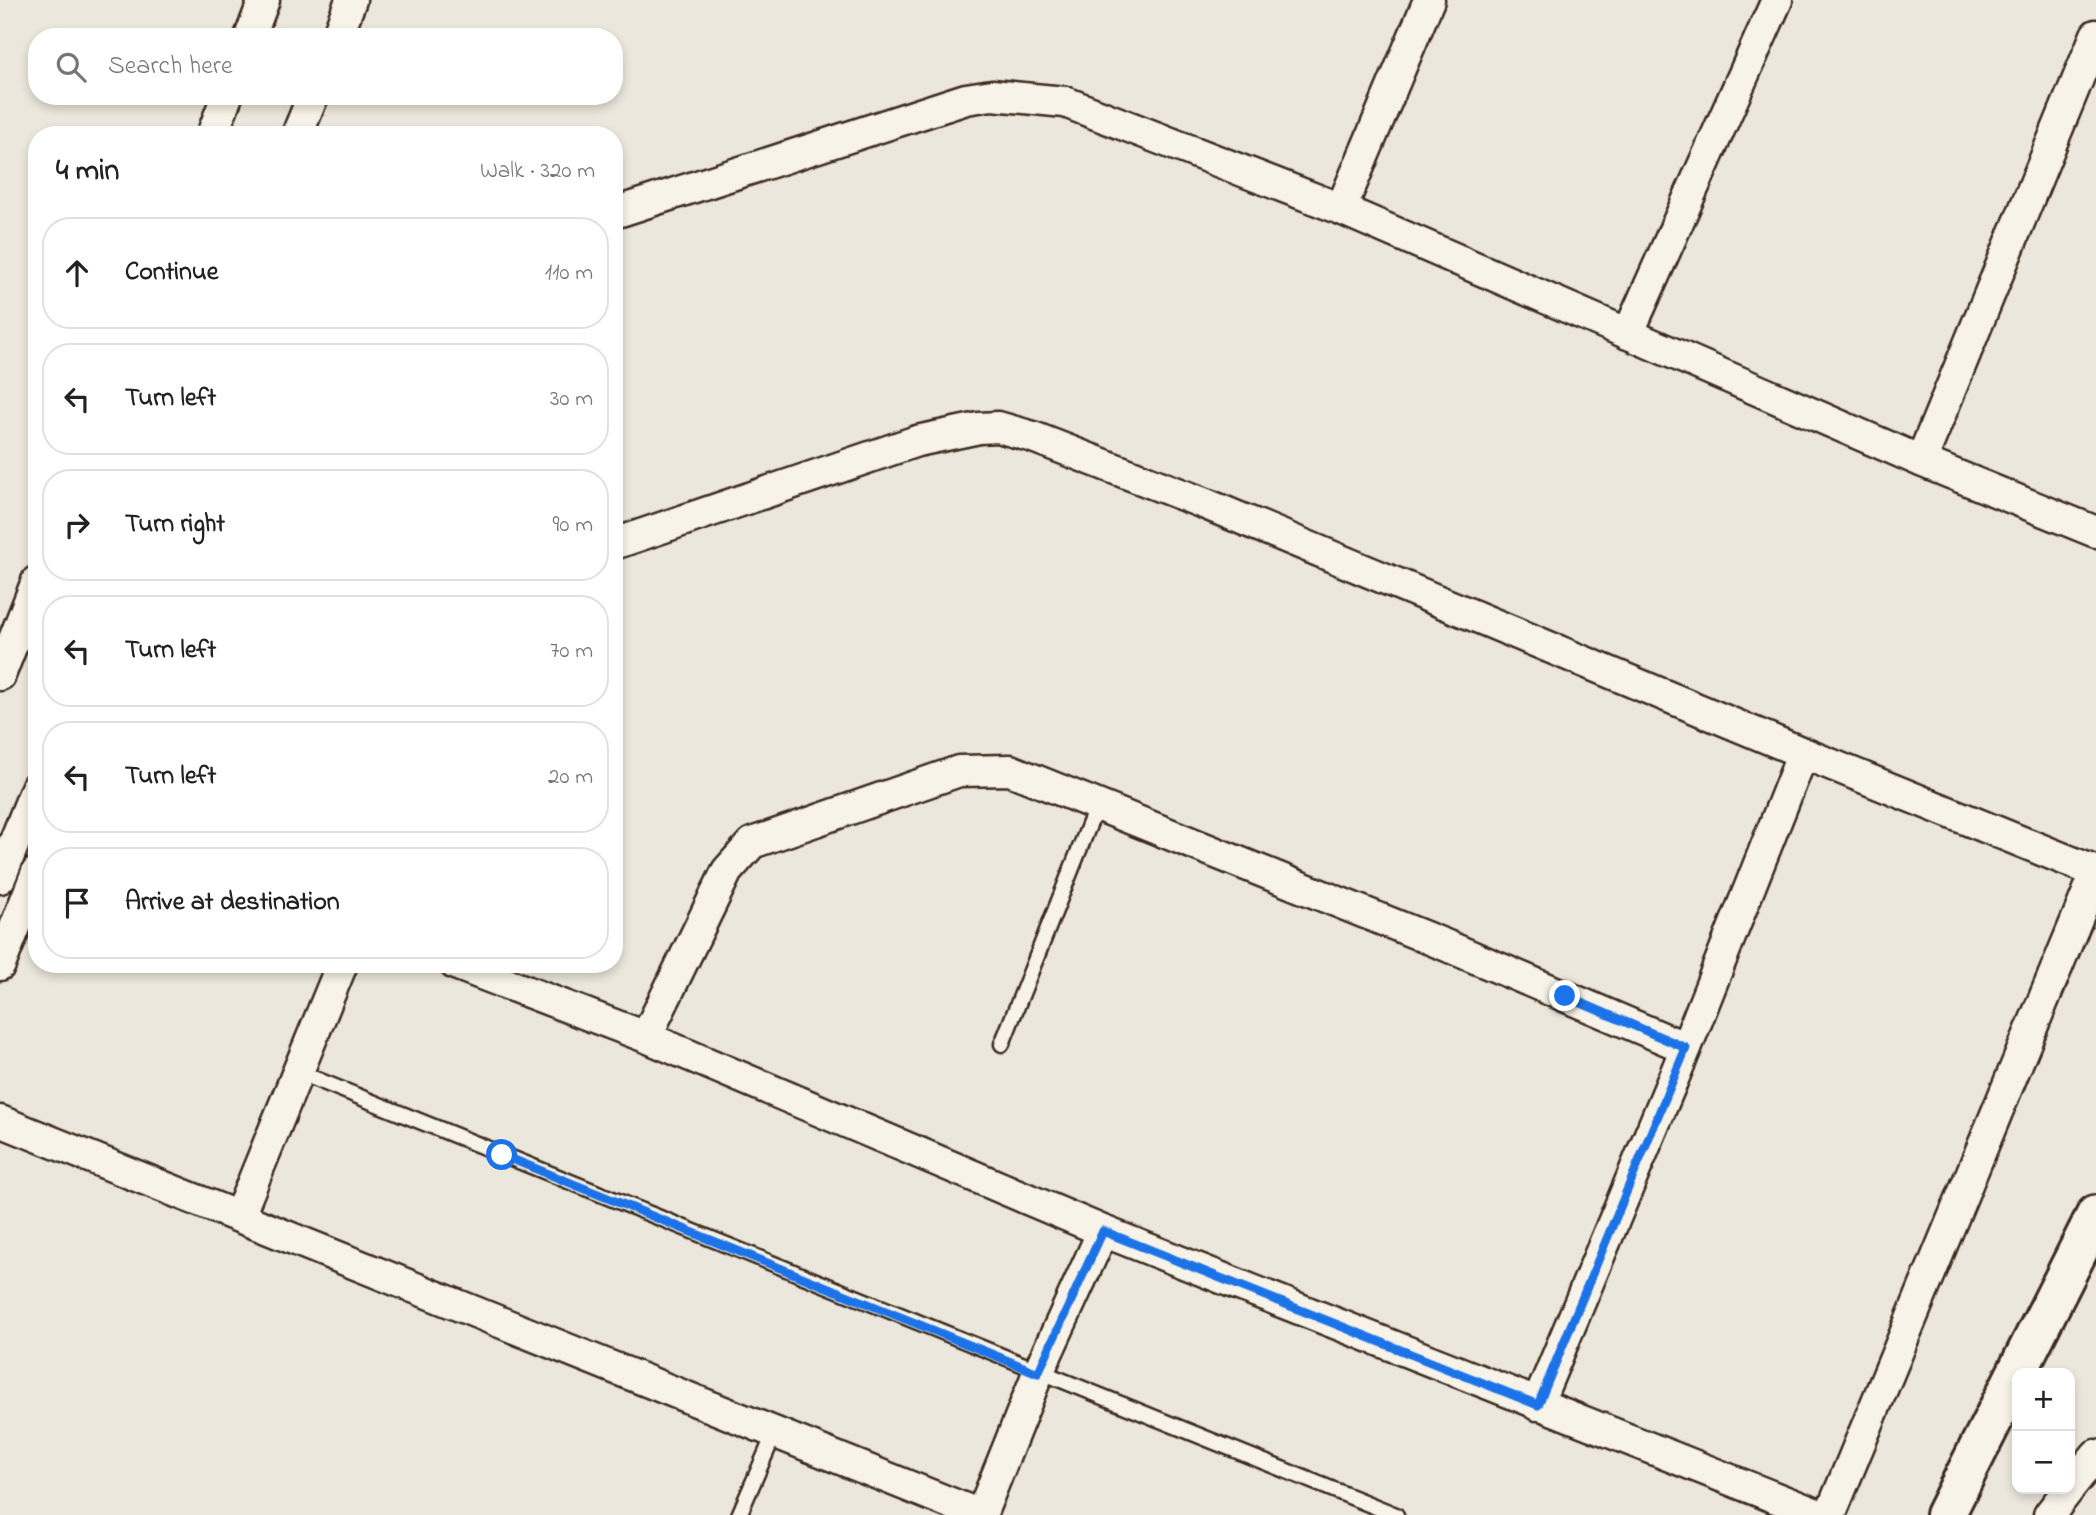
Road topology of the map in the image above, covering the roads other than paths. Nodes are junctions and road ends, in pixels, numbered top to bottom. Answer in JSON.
{"nodes":[{"id":1,"x":264,"y":0,"type":"edge"},
{"id":2,"x":351,"y":0,"type":"edge"},
{"id":3,"x":1429,"y":0,"type":"edge"},
{"id":4,"x":1777,"y":0,"type":"edge"},
{"id":5,"x":253,"y":28,"type":"edge"},
{"id":6,"x":340,"y":28,"type":"edge"},
{"id":7,"x":2096,"y":35,"type":"edge"},
{"id":8,"x":224,"y":105,"type":"edge"},
{"id":9,"x":309,"y":105,"type":"edge"},
{"id":10,"x":215,"y":126,"type":"edge"},
{"id":11,"x":301,"y":126,"type":"edge"},
{"id":12,"x":1341,"y":209,"type":"junction"},
{"id":13,"x":623,"y":211,"type":"edge"},
{"id":14,"x":1628,"y":334,"type":"junction"},
{"id":15,"x":1921,"y":461,"type":"junction"},
{"id":16,"x":2096,"y":532,"type":"edge"},
{"id":17,"x":623,"y":541,"type":"edge"},
{"id":18,"x":28,"y":604,"type":"edge"},
{"id":19,"x":0,"y":675,"type":"edge"},
{"id":20,"x":1802,"y":753,"type":"junction"},
{"id":21,"x":1097,"y":805,"type":"junction"},
{"id":22,"x":28,"y":808,"type":"edge"},
{"id":23,"x":2096,"y":872,"type":"edge"},
{"id":24,"x":0,"y":878,"type":"edge"},
{"id":25,"x":28,"y":894,"type":"edge"},
{"id":26,"x":0,"y":964,"type":"edge"},
{"id":27,"x":338,"y":973,"type":"edge"},
{"id":28,"x":479,"y":973,"type":"edge"},
{"id":29,"x":646,"y":1037,"type":"junction"},
{"id":30,"x":1002,"y":1044,"type":"dead end"},
{"id":31,"x":1686,"y":1048,"type":"junction"},
{"id":32,"x":298,"y":1072,"type":"junction"},
{"id":33,"x":0,"y":1121,"type":"edge"},
{"id":34,"x":2096,"y":1215,"type":"edge"},
{"id":35,"x":239,"y":1216,"type":"junction"},
{"id":36,"x":1103,"y":1231,"type":"junction"},
{"id":37,"x":1038,"y":1373,"type":"junction"},
{"id":38,"x":1538,"y":1405,"type":"junction"},
{"id":39,"x":775,"y":1432,"type":"junction"},
{"id":40,"x":2096,"y":1455,"type":"edge"},
{"id":41,"x":2075,"y":1481,"type":"edge"},
{"id":42,"x":2065,"y":1494,"type":"edge"},
{"id":43,"x":739,"y":1515,"type":"edge"},
{"id":44,"x":980,"y":1515,"type":"edge"},
{"id":45,"x":1396,"y":1515,"type":"edge"},
{"id":46,"x":1819,"y":1515,"type":"edge"},
{"id":47,"x":1830,"y":1515,"type":"edge"},
{"id":48,"x":1945,"y":1515,"type":"edge"},
{"id":49,"x":2049,"y":1515,"type":"edge"}],
"edges":[{"from":1,"to":5,"type":"street"},
{"from":2,"to":6,"type":"street"},
{"from":3,"to":12,"type":"street"},
{"from":4,"to":14,"type":"street"},
{"from":7,"to":15,"type":"street"},
{"from":8,"to":10,"type":"street"},
{"from":9,"to":11,"type":"street"},
{"from":12,"to":13,"type":"street"},
{"from":12,"to":14,"type":"street"},
{"from":14,"to":15,"type":"street"},
{"from":15,"to":16,"type":"street"},
{"from":17,"to":20,"type":"street"},
{"from":18,"to":19,"type":"street"},
{"from":20,"to":23,"type":"street"},
{"from":20,"to":31,"type":"street"},
{"from":21,"to":29,"type":"street"},
{"from":21,"to":30,"type":"lane"},
{"from":21,"to":31,"type":"street"},
{"from":22,"to":24,"type":"street"},
{"from":23,"to":47,"type":"street"},
{"from":25,"to":26,"type":"street"},
{"from":27,"to":32,"type":"street"},
{"from":28,"to":29,"type":"street"},
{"from":29,"to":36,"type":"street"},
{"from":31,"to":38,"type":"street"},
{"from":32,"to":35,"type":"street"},
{"from":32,"to":37,"type":"lane"},
{"from":33,"to":35,"type":"street"},
{"from":34,"to":48,"type":"street"},
{"from":35,"to":39,"type":"street"},
{"from":36,"to":37,"type":"street"},
{"from":36,"to":38,"type":"street"},
{"from":37,"to":44,"type":"street"},
{"from":37,"to":45,"type":"lane"},
{"from":38,"to":46,"type":"street"},
{"from":39,"to":43,"type":"lane"},
{"from":39,"to":44,"type":"street"},
{"from":40,"to":41,"type":"street"},
{"from":42,"to":49,"type":"street"}]}
